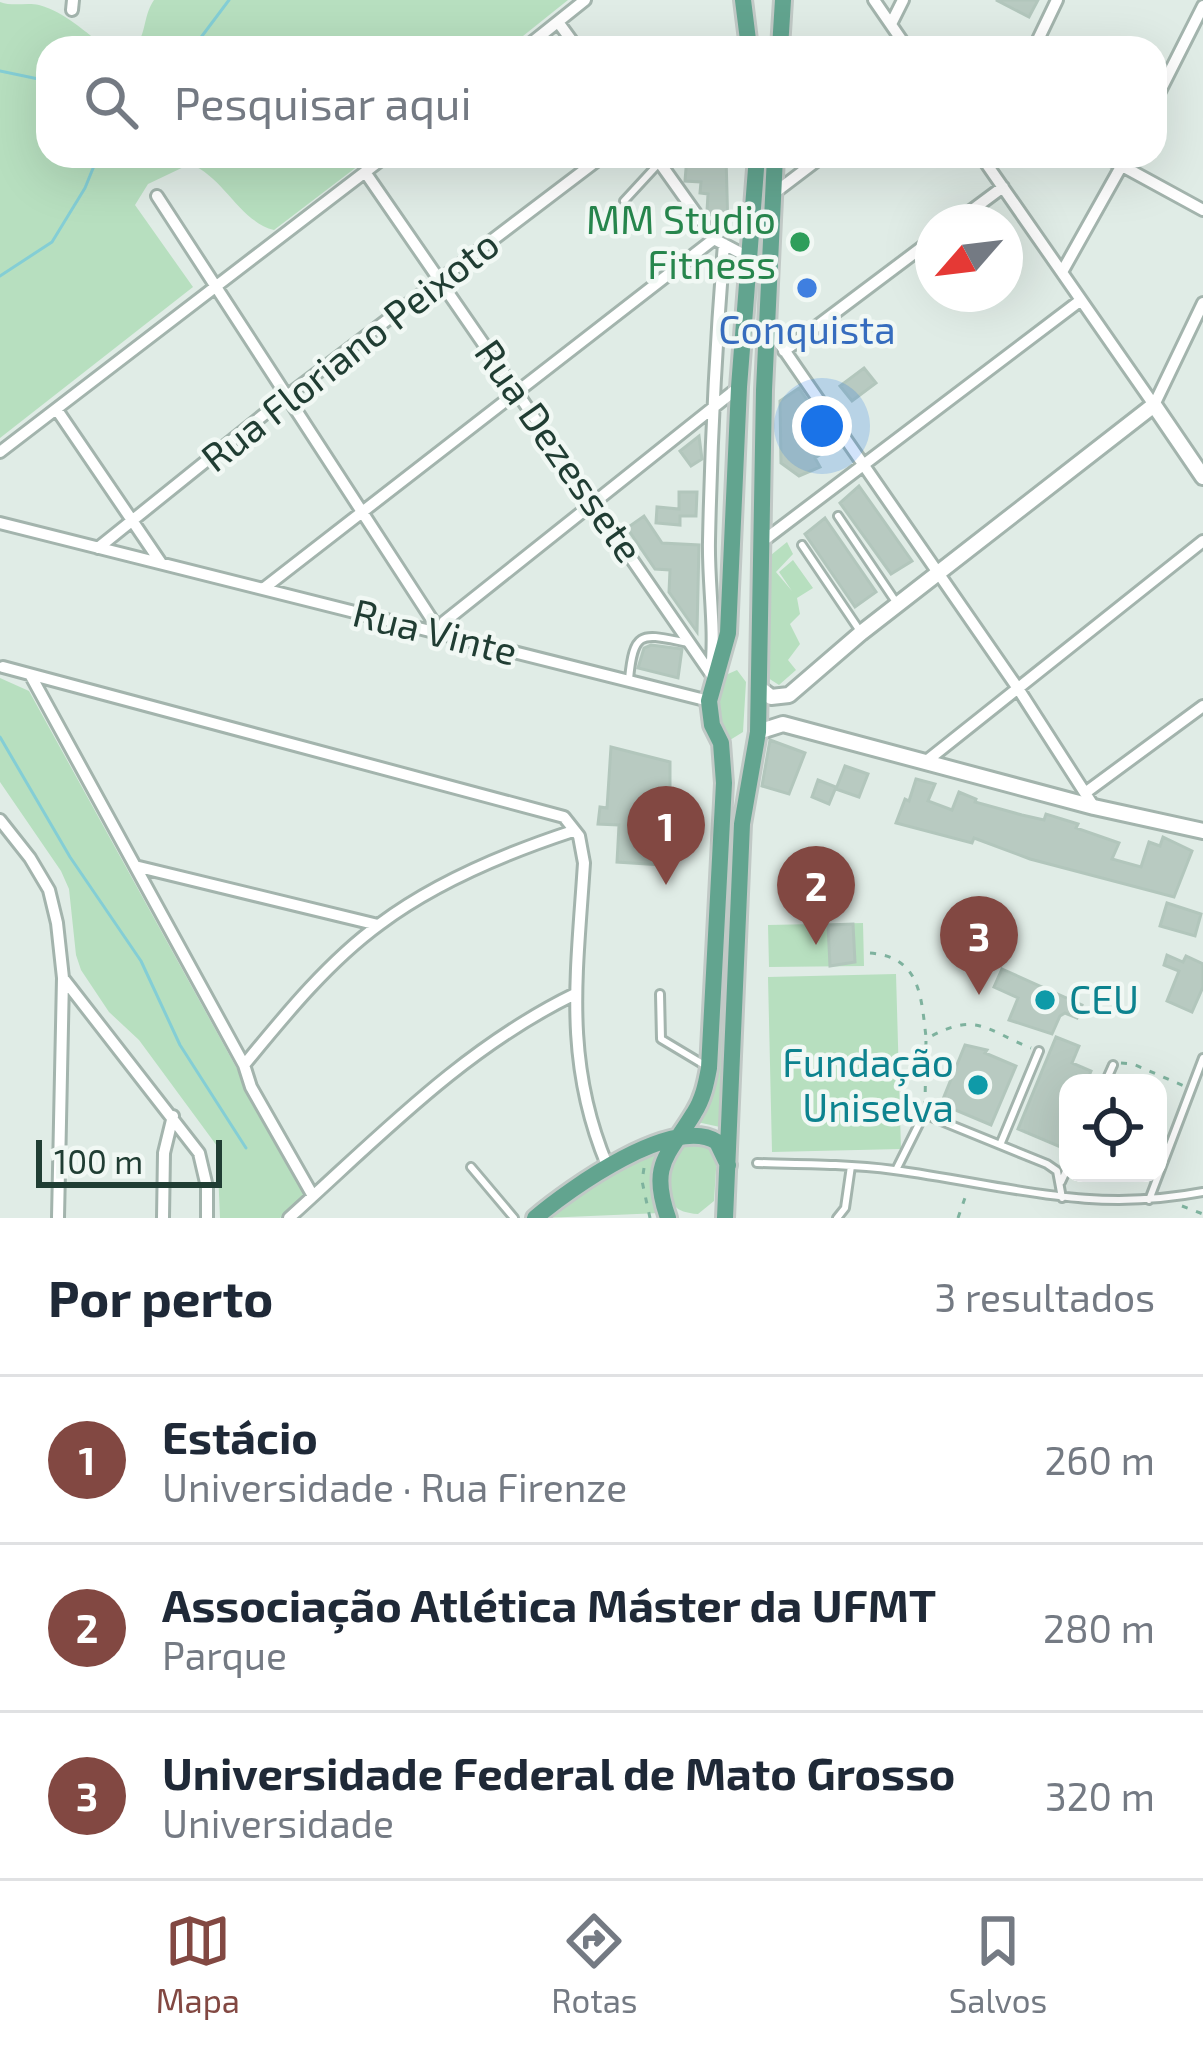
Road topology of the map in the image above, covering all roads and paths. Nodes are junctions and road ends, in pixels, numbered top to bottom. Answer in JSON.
{"nodes":[{"id":1,"x":585,"y":0,"type":"edge"},
{"id":2,"x":743,"y":0,"type":"edge"},
{"id":3,"x":783,"y":0,"type":"edge"},
{"id":4,"x":874,"y":0,"type":"edge"},
{"id":5,"x":903,"y":0,"type":"edge"},
{"id":6,"x":1057,"y":0,"type":"edge"},
{"id":7,"x":1203,"y":6,"type":"edge"},
{"id":8,"x":558,"y":22,"type":"junction"},
{"id":9,"x":891,"y":24,"type":"junction"},
{"id":10,"x":540,"y":36,"type":"edge"},
{"id":11,"x":569,"y":36,"type":"edge"},
{"id":12,"x":748,"y":36,"type":"edge"},
{"id":13,"x":781,"y":36,"type":"edge"},
{"id":14,"x":899,"y":36,"type":"edge"},
{"id":15,"x":1040,"y":36,"type":"edge"},
{"id":16,"x":1167,"y":77,"type":"edge"},
{"id":17,"x":370,"y":168,"type":"edge"},
{"id":18,"x":587,"y":168,"type":"edge"},
{"id":19,"x":651,"y":168,"type":"edge"},
{"id":20,"x":665,"y":168,"type":"edge"},
{"id":21,"x":756,"y":168,"type":"edge"},
{"id":22,"x":774,"y":168,"type":"edge"},
{"id":23,"x":807,"y":168,"type":"edge"},
{"id":24,"x":990,"y":168,"type":"edge"},
{"id":25,"x":1121,"y":168,"type":"edge"},
{"id":26,"x":1136,"y":168,"type":"edge"},
{"id":27,"x":365,"y":172,"type":"junction"},
{"id":28,"x":1003,"y":187,"type":"junction"},
{"id":29,"x":773,"y":194,"type":"junction"},
{"id":30,"x":157,"y":196,"type":"dead end"},
{"id":31,"x":624,"y":201,"type":"dead end"},
{"id":32,"x":980,"y":204,"type":"edge"},
{"id":33,"x":1203,"y":210,"type":"edge"},
{"id":34,"x":719,"y":242,"type":"junction"},
{"id":35,"x":915,"y":253,"type":"edge"},
{"id":36,"x":750,"y":258,"type":"junction"},
{"id":37,"x":1062,"y":272,"type":"junction"},
{"id":38,"x":441,"y":281,"type":"junction"},
{"id":39,"x":215,"y":286,"type":"junction"},
{"id":40,"x":1081,"y":300,"type":"junction"},
{"id":41,"x":1203,"y":303,"type":"edge"},
{"id":42,"x":768,"y":327,"type":"junction"},
{"id":43,"x":787,"y":355,"type":"junction"},
{"id":44,"x":764,"y":379,"type":"junction"},
{"id":45,"x":739,"y":387,"type":"junction"},
{"id":46,"x":516,"y":389,"type":"junction"},
{"id":47,"x":287,"y":397,"type":"junction"},
{"id":48,"x":1154,"y":405,"type":"junction"},
{"id":49,"x":57,"y":410,"type":"junction"},
{"id":50,"x":711,"y":410,"type":"junction"},
{"id":51,"x":0,"y":452,"type":"edge"},
{"id":52,"x":861,"y":464,"type":"junction"},
{"id":53,"x":1203,"y":477,"type":"edge"},
{"id":54,"x":593,"y":501,"type":"junction"},
{"id":55,"x":362,"y":512,"type":"junction"},
{"id":56,"x":838,"y":516,"type":"dead end"},
{"id":57,"x":132,"y":520,"type":"junction"},
{"id":58,"x":0,"y":523,"type":"edge"},
{"id":59,"x":1203,"y":541,"type":"edge"},
{"id":60,"x":760,"y":543,"type":"junction"},
{"id":61,"x":802,"y":545,"type":"dead end"},
{"id":62,"x":98,"y":548,"type":"junction"},
{"id":63,"x":161,"y":563,"type":"junction"},
{"id":64,"x":938,"y":573,"type":"junction"},
{"id":65,"x":263,"y":589,"type":"junction"},
{"id":66,"x":899,"y":606,"type":"junction"},
{"id":67,"x":440,"y":632,"type":"junction"},
{"id":68,"x":861,"y":633,"type":"junction"},
{"id":69,"x":692,"y":644,"type":"junction"},
{"id":70,"x":723,"y":655,"type":"junction"},
{"id":71,"x":3,"y":667,"type":"edge"},
{"id":72,"x":712,"y":674,"type":"junction"},
{"id":73,"x":32,"y":676,"type":"junction"},
{"id":74,"x":628,"y":681,"type":"junction"},
{"id":75,"x":758,"y":687,"type":"junction"},
{"id":76,"x":1019,"y":690,"type":"junction"},
{"id":77,"x":709,"y":701,"type":"junction"},
{"id":78,"x":1203,"y":706,"type":"edge"},
{"id":79,"x":758,"y":732,"type":"junction"},
{"id":80,"x":721,"y":743,"type":"junction"},
{"id":81,"x":924,"y":763,"type":"junction"},
{"id":82,"x":1089,"y":800,"type":"junction"},
{"id":83,"x":0,"y":820,"type":"edge"},
{"id":84,"x":573,"y":830,"type":"junction"},
{"id":85,"x":1203,"y":831,"type":"edge"},
{"id":86,"x":139,"y":867,"type":"junction"},
{"id":87,"x":378,"y":925,"type":"junction"},
{"id":88,"x":870,"y":953,"type":"dead end"},
{"id":89,"x":63,"y":978,"type":"junction"},
{"id":90,"x":575,"y":994,"type":"junction"},
{"id":91,"x":660,"y":994,"type":"dead end"},
{"id":92,"x":926,"y":1039,"type":"junction"},
{"id":93,"x":1039,"y":1051,"type":"joint"},
{"id":94,"x":1203,"y":1058,"type":"edge"},
{"id":95,"x":244,"y":1065,"type":"junction"},
{"id":96,"x":1113,"y":1065,"type":"joint"},
{"id":97,"x":709,"y":1068,"type":"junction"},
{"id":98,"x":1109,"y":1074,"type":"edge"},
{"id":99,"x":1191,"y":1090,"type":"junction"},
{"id":100,"x":924,"y":1114,"type":"junction"},
{"id":101,"x":173,"y":1116,"type":"junction"},
{"id":102,"x":676,"y":1139,"type":"junction"},
{"id":103,"x":1000,"y":1145,"type":"junction"},
{"id":104,"x":757,"y":1163,"type":"dead end"},
{"id":105,"x":607,"y":1165,"type":"junction"},
{"id":106,"x":850,"y":1166,"type":"junction"},
{"id":107,"x":471,"y":1167,"type":"dead end"},
{"id":108,"x":644,"y":1168,"type":"dead end"},
{"id":109,"x":729,"y":1169,"type":"junction"},
{"id":110,"x":896,"y":1170,"type":"junction"},
{"id":111,"x":1059,"y":1179,"type":"edge"},
{"id":112,"x":1061,"y":1182,"type":"edge"},
{"id":113,"x":967,"y":1192,"type":"dead end"},
{"id":114,"x":1203,"y":1192,"type":"edge"},
{"id":115,"x":313,"y":1196,"type":"junction"},
{"id":116,"x":1063,"y":1198,"type":"junction"},
{"id":117,"x":1149,"y":1202,"type":"junction"},
{"id":118,"x":1182,"y":1206,"type":"dead end"},
{"id":119,"x":726,"y":1210,"type":"edge"},
{"id":120,"x":1203,"y":1214,"type":"edge"},
{"id":121,"x":662,"y":1217,"type":"edge"},
{"id":122,"x":58,"y":1218,"type":"edge"},
{"id":123,"x":163,"y":1218,"type":"edge"},
{"id":124,"x":207,"y":1218,"type":"edge"},
{"id":125,"x":289,"y":1218,"type":"edge"},
{"id":126,"x":514,"y":1218,"type":"edge"},
{"id":127,"x":535,"y":1218,"type":"edge"},
{"id":128,"x":710,"y":1218,"type":"edge"},
{"id":129,"x":837,"y":1218,"type":"edge"},
{"id":130,"x":958,"y":1218,"type":"edge"}],
"edges":[{"from":1,"to":8,"type":"street"},
{"from":2,"to":12,"type":"main road"},
{"from":3,"to":13,"type":"main road"},
{"from":4,"to":9,"type":"street"},
{"from":5,"to":9,"type":"street"},
{"from":6,"to":15,"type":"street"},
{"from":7,"to":16,"type":"street"},
{"from":8,"to":10,"type":"street"},
{"from":8,"to":11,"type":"street"},
{"from":9,"to":14,"type":"street"},
{"from":17,"to":27,"type":"street"},
{"from":18,"to":38,"type":"street","name":"Rua Floriano Peixoto"},
{"from":19,"to":31,"type":"lane"},
{"from":20,"to":34,"type":"street"},
{"from":21,"to":36,"type":"main road"},
{"from":22,"to":29,"type":"main road"},
{"from":23,"to":29,"type":"street"},
{"from":24,"to":28,"type":"street"},
{"from":25,"to":37,"type":"street"},
{"from":26,"to":33,"type":"street"},
{"from":27,"to":38,"type":"street","name":"Rua Dezessete"},
{"from":27,"to":39,"type":"street"},
{"from":28,"to":32,"type":"street"},
{"from":28,"to":37,"type":"street"},
{"from":29,"to":42,"type":"main road"},
{"from":30,"to":39,"type":"street"},
{"from":34,"to":36,"type":"street"},
{"from":34,"to":46,"type":"street"},
{"from":34,"to":50,"type":"street"},
{"from":35,"to":43,"type":"street"},
{"from":36,"to":45,"type":"main road"},
{"from":37,"to":40,"type":"street"},
{"from":38,"to":46,"type":"street","name":"Rua Dezessete"},
{"from":38,"to":47,"type":"street","name":"Rua Floriano Peixoto"},
{"from":39,"to":47,"type":"street"},
{"from":39,"to":49,"type":"street"},
{"from":40,"to":48,"type":"street"},
{"from":40,"to":52,"type":"street"},
{"from":41,"to":48,"type":"street"},
{"from":42,"to":43,"type":"street"},
{"from":42,"to":44,"type":"main road"},
{"from":43,"to":44,"type":"street"},
{"from":43,"to":52,"type":"street"},
{"from":44,"to":60,"type":"main road"},
{"from":45,"to":50,"type":"street"},
{"from":45,"to":70,"type":"main road"},
{"from":46,"to":54,"type":"street","name":"Rua Dezessete"},
{"from":46,"to":55,"type":"street"},
{"from":47,"to":55,"type":"street"},
{"from":47,"to":57,"type":"street","name":"Rua Floriano Peixoto"},
{"from":48,"to":53,"type":"street"},
{"from":48,"to":64,"type":"street"},
{"from":49,"to":51,"type":"street"},
{"from":49,"to":57,"type":"street"},
{"from":50,"to":54,"type":"street"},
{"from":50,"to":72,"type":"street"},
{"from":52,"to":60,"type":"street"},
{"from":52,"to":64,"type":"street"},
{"from":54,"to":67,"type":"street"},
{"from":54,"to":69,"type":"street","name":"Rua Dezessete"},
{"from":55,"to":65,"type":"street"},
{"from":55,"to":67,"type":"street"},
{"from":56,"to":66,"type":"lane"},
{"from":57,"to":62,"type":"street","name":"Rua Floriano Peixoto"},
{"from":57,"to":63,"type":"street"},
{"from":58,"to":62,"type":"street","name":"Rua Vinte"},
{"from":59,"to":76,"type":"street"},
{"from":60,"to":75,"type":"main road"},
{"from":61,"to":68,"type":"lane"},
{"from":62,"to":63,"type":"street","name":"Rua Vinte"},
{"from":63,"to":65,"type":"street","name":"Rua Vinte"},
{"from":64,"to":66,"type":"street"},
{"from":64,"to":76,"type":"street"},
{"from":65,"to":67,"type":"street","name":"Rua Vinte"},
{"from":66,"to":68,"type":"street"},
{"from":67,"to":74,"type":"street","name":"Rua Vinte"},
{"from":68,"to":75,"type":"street"},
{"from":69,"to":72,"type":"street","name":"Rua Dezessete"},
{"from":69,"to":74,"type":"lane"},
{"from":70,"to":72,"type":"main road"},
{"from":70,"to":75,"type":"main road"},
{"from":71,"to":73,"type":"street"},
{"from":72,"to":77,"type":"main road"},
{"from":73,"to":84,"type":"street"},
{"from":73,"to":86,"type":"street"},
{"from":74,"to":77,"type":"street","name":"Rua Vinte"},
{"from":75,"to":79,"type":"main road"},
{"from":76,"to":81,"type":"street"},
{"from":76,"to":82,"type":"street"},
{"from":77,"to":80,"type":"main road"},
{"from":78,"to":82,"type":"street"},
{"from":79,"to":80,"type":"main road"},
{"from":79,"to":81,"type":"street"},
{"from":79,"to":109,"type":"main road"},
{"from":80,"to":97,"type":"main road"},
{"from":81,"to":82,"type":"street"},
{"from":82,"to":85,"type":"street"},
{"from":83,"to":89,"type":"street"},
{"from":84,"to":87,"type":"street"},
{"from":84,"to":90,"type":"street"},
{"from":86,"to":87,"type":"street"},
{"from":86,"to":95,"type":"street"},
{"from":87,"to":95,"type":"street"},
{"from":88,"to":92,"type":"path"},
{"from":89,"to":101,"type":"street"},
{"from":89,"to":122,"type":"street"},
{"from":90,"to":105,"type":"street"},
{"from":90,"to":115,"type":"street"},
{"from":91,"to":97,"type":"lane"},
{"from":92,"to":93,"type":"path"},
{"from":92,"to":100,"type":"path"},
{"from":93,"to":103,"type":"lane"},
{"from":94,"to":99,"type":"lane"},
{"from":95,"to":115,"type":"street"},
{"from":96,"to":98,"type":"lane"},
{"from":96,"to":99,"type":"path"},
{"from":97,"to":102,"type":"main road"},
{"from":99,"to":117,"type":"lane"},
{"from":100,"to":103,"type":"lane"},
{"from":100,"to":110,"type":"lane"},
{"from":101,"to":123,"type":"street"},
{"from":101,"to":124,"type":"street"},
{"from":102,"to":105,"type":"main road"},
{"from":102,"to":109,"type":"main road"},
{"from":102,"to":121,"type":"main road"},
{"from":103,"to":111,"type":"lane"},
{"from":104,"to":106,"type":"lane"},
{"from":105,"to":127,"type":"main road"},
{"from":106,"to":110,"type":"lane"},
{"from":106,"to":129,"type":"lane"},
{"from":107,"to":126,"type":"lane"},
{"from":108,"to":121,"type":"path"},
{"from":109,"to":119,"type":"main road"},
{"from":110,"to":116,"type":"lane"},
{"from":112,"to":116,"type":"lane"},
{"from":113,"to":130,"type":"path"},
{"from":114,"to":117,"type":"lane"},
{"from":115,"to":125,"type":"street"},
{"from":116,"to":117,"type":"lane"},
{"from":118,"to":120,"type":"path"},
{"from":119,"to":128,"type":"main road"}]}
